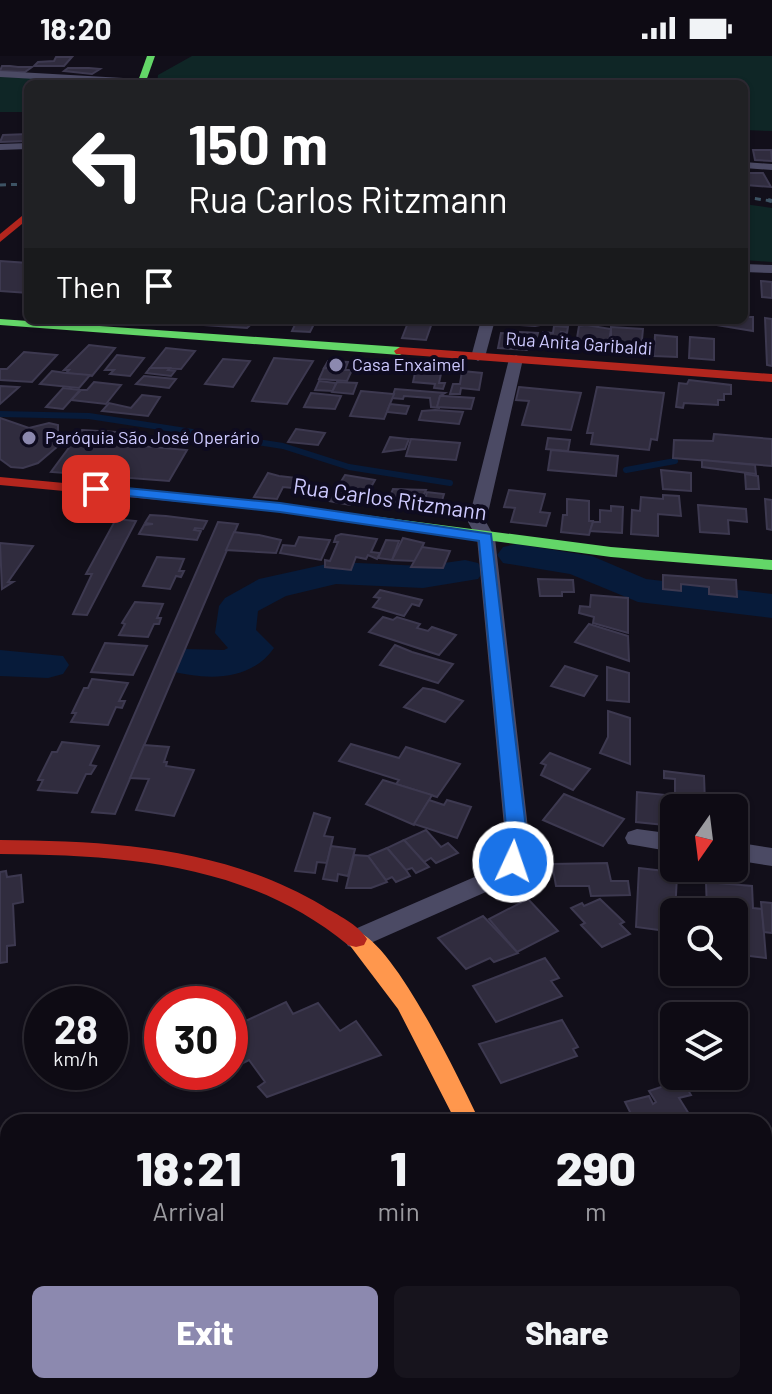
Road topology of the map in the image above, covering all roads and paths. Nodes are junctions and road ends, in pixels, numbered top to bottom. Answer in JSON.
{"nodes":[{"id":1,"x":151,"y":56,"type":"edge"},
{"id":2,"x":0,"y":74,"type":"edge"},
{"id":3,"x":94,"y":80,"type":"edge"},
{"id":4,"x":142,"y":80,"type":"edge"},
{"id":5,"x":24,"y":146,"type":"edge"},
{"id":6,"x":0,"y":147,"type":"edge"},
{"id":7,"x":748,"y":165,"type":"edge"},
{"id":8,"x":772,"y":167,"type":"edge"},
{"id":9,"x":24,"y":218,"type":"edge"},
{"id":10,"x":0,"y":239,"type":"edge"},
{"id":11,"x":748,"y":268,"type":"edge"},
{"id":12,"x":772,"y":269,"type":"edge"},
{"id":13,"x":0,"y":322,"type":"edge"},
{"id":14,"x":24,"y":324,"type":"edge"},
{"id":15,"x":27,"y":324,"type":"edge"},
{"id":16,"x":487,"y":324,"type":"edge"},
{"id":17,"x":478,"y":357,"type":"junction"},
{"id":18,"x":516,"y":359,"type":"junction"},
{"id":19,"x":772,"y":378,"type":"edge"},
{"id":20,"x":0,"y":481,"type":"edge"},
{"id":21,"x":486,"y":538,"type":"junction"},
{"id":22,"x":772,"y":565,"type":"edge"},
{"id":23,"x":637,"y":838,"type":"dead end"},
{"id":24,"x":660,"y":841,"type":"edge"},
{"id":25,"x":0,"y":847,"type":"edge"},
{"id":26,"x":748,"y":853,"type":"edge"},
{"id":27,"x":772,"y":857,"type":"edge"},
{"id":28,"x":357,"y":939,"type":"junction"},
{"id":29,"x":464,"y":1114,"type":"edge"}],
"edges":[{"from":1,"to":4,"type":"main road"},
{"from":2,"to":3,"type":"street"},
{"from":5,"to":6,"type":"street"},
{"from":7,"to":8,"type":"street"},
{"from":9,"to":10,"type":"main road"},
{"from":11,"to":12,"type":"street"},
{"from":13,"to":14,"type":"main road","name":"Rua Anita Garibaldi"},
{"from":15,"to":17,"type":"main road","name":"Rua Anita Garibaldi"},
{"from":16,"to":17,"type":"street"},
{"from":17,"to":18,"type":"main road","name":"Rua Anita Garibaldi"},
{"from":18,"to":19,"type":"main road","name":"Rua Anita Garibaldi"},
{"from":18,"to":21,"type":"street"},
{"from":20,"to":21,"type":"main road","name":"Rua Carlos Ritzmann"},
{"from":21,"to":22,"type":"main road","name":"Rua Carlos Ritzmann"},
{"from":21,"to":28,"type":"street"},
{"from":23,"to":24,"type":"street"},
{"from":25,"to":28,"type":"main road"},
{"from":26,"to":27,"type":"street"},
{"from":28,"to":29,"type":"main road"}]}
